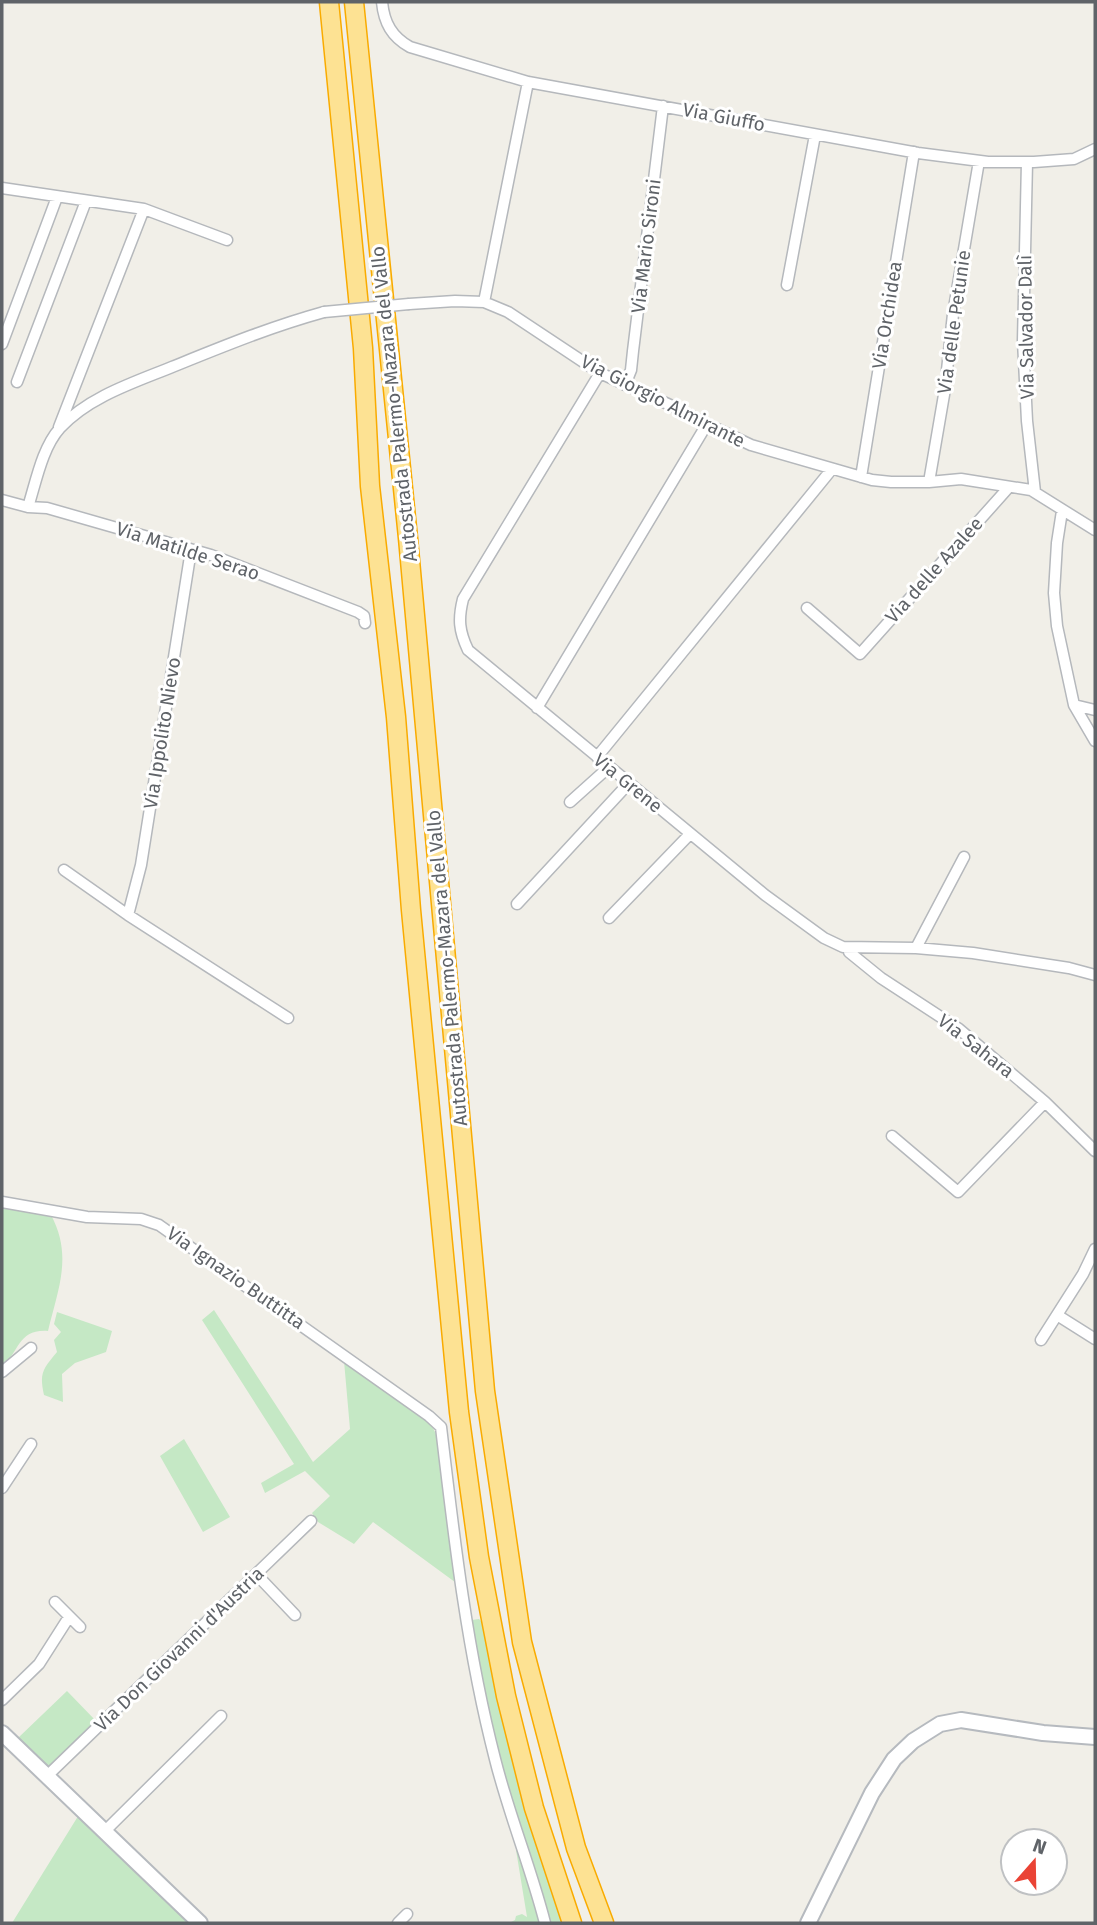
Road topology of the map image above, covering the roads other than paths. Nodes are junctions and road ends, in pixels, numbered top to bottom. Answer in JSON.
{"nodes":[{"id":1,"x":329,"y":2,"type":"edge"},
{"id":2,"x":354,"y":2,"type":"edge"},
{"id":3,"x":382,"y":2,"type":"edge"},
{"id":4,"x":528,"y":82,"type":"junction"},
{"id":5,"x":663,"y":106,"type":"junction"},
{"id":6,"x":815,"y":135,"type":"junction"},
{"id":7,"x":914,"y":152,"type":"junction"},
{"id":8,"x":1094,"y":152,"type":"edge"},
{"id":9,"x":979,"y":161,"type":"junction"},
{"id":10,"x":1027,"y":162,"type":"junction"},
{"id":11,"x":2,"y":188,"type":"edge"},
{"id":12,"x":57,"y":197,"type":"junction"},
{"id":13,"x":86,"y":201,"type":"junction"},
{"id":14,"x":144,"y":209,"type":"junction"},
{"id":15,"x":227,"y":240,"type":"dead end"},
{"id":16,"x":787,"y":285,"type":"dead end"},
{"id":17,"x":484,"y":302,"type":"junction"},
{"id":18,"x":2,"y":344,"type":"edge"},
{"id":19,"x":600,"y":373,"type":"junction"},
{"id":20,"x":17,"y":382,"type":"dead end"},
{"id":21,"x":625,"y":385,"type":"junction"},
{"id":22,"x":707,"y":424,"type":"junction"},
{"id":23,"x":58,"y":430,"type":"junction"},
{"id":24,"x":832,"y":469,"type":"junction"},
{"id":25,"x":861,"y":477,"type":"junction"},
{"id":26,"x":929,"y":482,"type":"junction"},
{"id":27,"x":1009,"y":487,"type":"junction"},
{"id":28,"x":1035,"y":492,"type":"junction"},
{"id":29,"x":2,"y":500,"type":"edge"},
{"id":30,"x":27,"y":507,"type":"junction"},
{"id":31,"x":1062,"y":511,"type":"junction"},
{"id":32,"x":1095,"y":530,"type":"edge"},
{"id":33,"x":191,"y":550,"type":"junction"},
{"id":34,"x":807,"y":608,"type":"dead end"},
{"id":35,"x":365,"y":623,"type":"dead end"},
{"id":36,"x":1074,"y":705,"type":"junction"},
{"id":37,"x":537,"y":708,"type":"junction"},
{"id":38,"x":1095,"y":710,"type":"edge"},
{"id":39,"x":1095,"y":741,"type":"edge"},
{"id":40,"x":597,"y":757,"type":"junction"},
{"id":41,"x":609,"y":767,"type":"junction"},
{"id":42,"x":629,"y":783,"type":"junction"},
{"id":43,"x":570,"y":802,"type":"dead end"},
{"id":44,"x":690,"y":834,"type":"junction"},
{"id":45,"x":964,"y":857,"type":"dead end"},
{"id":46,"x":64,"y":870,"type":"dead end"},
{"id":47,"x":517,"y":904,"type":"dead end"},
{"id":48,"x":128,"y":915,"type":"junction"},
{"id":49,"x":609,"y":918,"type":"dead end"},
{"id":50,"x":916,"y":948,"type":"junction"},
{"id":51,"x":849,"y":952,"type":"dead end"},
{"id":52,"x":1095,"y":975,"type":"edge"},
{"id":53,"x":288,"y":1018,"type":"dead end"},
{"id":54,"x":1045,"y":1102,"type":"junction"},
{"id":55,"x":892,"y":1136,"type":"dead end"},
{"id":56,"x":1095,"y":1151,"type":"edge"},
{"id":57,"x":2,"y":1202,"type":"edge"},
{"id":58,"x":1095,"y":1249,"type":"edge"},
{"id":59,"x":1057,"y":1315,"type":"junction"},
{"id":60,"x":1095,"y":1339,"type":"edge"},
{"id":61,"x":1041,"y":1340,"type":"dead end"},
{"id":62,"x":31,"y":1348,"type":"dead end"},
{"id":63,"x":2,"y":1372,"type":"edge"},
{"id":64,"x":31,"y":1444,"type":"dead end"},
{"id":65,"x":2,"y":1488,"type":"edge"},
{"id":66,"x":311,"y":1521,"type":"dead end"},
{"id":67,"x":256,"y":1574,"type":"junction"},
{"id":68,"x":55,"y":1602,"type":"dead end"},
{"id":69,"x":295,"y":1615,"type":"dead end"},
{"id":70,"x":69,"y":1617,"type":"junction"},
{"id":71,"x":80,"y":1627,"type":"dead end"},
{"id":72,"x":2,"y":1700,"type":"edge"},
{"id":73,"x":220,"y":1716,"type":"dead end"},
{"id":74,"x":3,"y":1737,"type":"edge"},
{"id":75,"x":1095,"y":1737,"type":"edge"},
{"id":76,"x":47,"y":1776,"type":"junction"},
{"id":77,"x":109,"y":1835,"type":"junction"},
{"id":78,"x":407,"y":1914,"type":"dead end"},
{"id":79,"x":200,"y":1923,"type":"edge"},
{"id":80,"x":398,"y":1923,"type":"edge"},
{"id":81,"x":545,"y":1923,"type":"edge"},
{"id":82,"x":572,"y":1923,"type":"edge"},
{"id":83,"x":604,"y":1923,"type":"edge"},
{"id":84,"x":808,"y":1923,"type":"edge"}],
"edges":[{"from":1,"to":82,"type":"highway","name":"Autostrada Palermo-Mazara del Vallo"},
{"from":2,"to":83,"type":"highway","name":"Autostrada Palermo-Mazara del Vallo"},
{"from":3,"to":4,"type":"street","name":"Via Giuffo"},
{"from":4,"to":5,"type":"street","name":"Via Giuffo"},
{"from":4,"to":17,"type":"street"},
{"from":5,"to":6,"type":"street","name":"Via Giuffo"},
{"from":5,"to":21,"type":"street","name":"Via Mario Sironi"},
{"from":6,"to":7,"type":"street","name":"Via Giuffo"},
{"from":6,"to":16,"type":"street"},
{"from":7,"to":9,"type":"street","name":"Via Giuffo"},
{"from":7,"to":25,"type":"street","name":"Via Orchidea"},
{"from":8,"to":10,"type":"street","name":"Via Giuffo"},
{"from":9,"to":10,"type":"street","name":"Via Giuffo"},
{"from":9,"to":26,"type":"street","name":"Via delle Petunie"},
{"from":10,"to":28,"type":"street","name":"Via Salvador Dalì"},
{"from":11,"to":12,"type":"street"},
{"from":12,"to":13,"type":"street"},
{"from":12,"to":18,"type":"street"},
{"from":13,"to":14,"type":"street"},
{"from":13,"to":20,"type":"street"},
{"from":14,"to":15,"type":"street"},
{"from":14,"to":23,"type":"street"},
{"from":17,"to":19,"type":"street","name":"Via Giorgio Almirante"},
{"from":17,"to":23,"type":"street","bridge":true},
{"from":19,"to":21,"type":"street","name":"Via Giorgio Almirante"},
{"from":19,"to":37,"type":"street","name":"Via Grene"},
{"from":21,"to":22,"type":"street","name":"Via Giorgio Almirante"},
{"from":22,"to":24,"type":"street","name":"Via Giorgio Almirante"},
{"from":22,"to":37,"type":"street"},
{"from":23,"to":30,"type":"street"},
{"from":24,"to":25,"type":"street","name":"Via Giorgio Almirante"},
{"from":24,"to":40,"type":"street"},
{"from":25,"to":26,"type":"street","name":"Via Giorgio Almirante"},
{"from":26,"to":27,"type":"street","name":"Via Giorgio Almirante"},
{"from":27,"to":28,"type":"street","name":"Via Giorgio Almirante"},
{"from":27,"to":34,"type":"street","name":"Via delle Azalee"},
{"from":28,"to":31,"type":"street"},
{"from":29,"to":30,"type":"street","name":"Via Matilde Serao"},
{"from":30,"to":33,"type":"street","name":"Via Matilde Serao"},
{"from":31,"to":32,"type":"street"},
{"from":31,"to":36,"type":"street"},
{"from":33,"to":35,"type":"street","name":"Via Matilde Serao"},
{"from":33,"to":48,"type":"street","name":"Via Ippolito Nievo"},
{"from":36,"to":38,"type":"street"},
{"from":36,"to":39,"type":"street"},
{"from":37,"to":40,"type":"street","name":"Via Grene"},
{"from":40,"to":41,"type":"street","name":"Via Grene"},
{"from":41,"to":42,"type":"street","name":"Via Grene"},
{"from":41,"to":43,"type":"street"},
{"from":42,"to":44,"type":"street","name":"Via Grene"},
{"from":42,"to":47,"type":"street"},
{"from":44,"to":49,"type":"street"},
{"from":44,"to":50,"type":"street","name":"Via Grene"},
{"from":45,"to":50,"type":"street"},
{"from":46,"to":48,"type":"street"},
{"from":48,"to":53,"type":"street"},
{"from":50,"to":52,"type":"street","name":"Via Grene"},
{"from":51,"to":54,"type":"street","name":"Via Sahara"},
{"from":54,"to":55,"type":"street"},
{"from":54,"to":56,"type":"street","name":"Via Sahara"},
{"from":57,"to":81,"type":"street","name":"Via Ignazio Buttitta"},
{"from":58,"to":59,"type":"street"},
{"from":59,"to":60,"type":"street"},
{"from":59,"to":61,"type":"street"},
{"from":62,"to":63,"type":"street"},
{"from":64,"to":65,"type":"street"},
{"from":66,"to":67,"type":"street","name":"Via Don Giovanni d'Austria"},
{"from":67,"to":69,"type":"street"},
{"from":67,"to":76,"type":"street","name":"Via Don Giovanni d'Austria"},
{"from":68,"to":70,"type":"street"},
{"from":70,"to":71,"type":"street"},
{"from":70,"to":72,"type":"street"},
{"from":73,"to":77,"type":"street"},
{"from":74,"to":76,"type":"street"},
{"from":75,"to":84,"type":"street"},
{"from":76,"to":77,"type":"street"},
{"from":77,"to":79,"type":"street"},
{"from":78,"to":80,"type":"street"}]}
